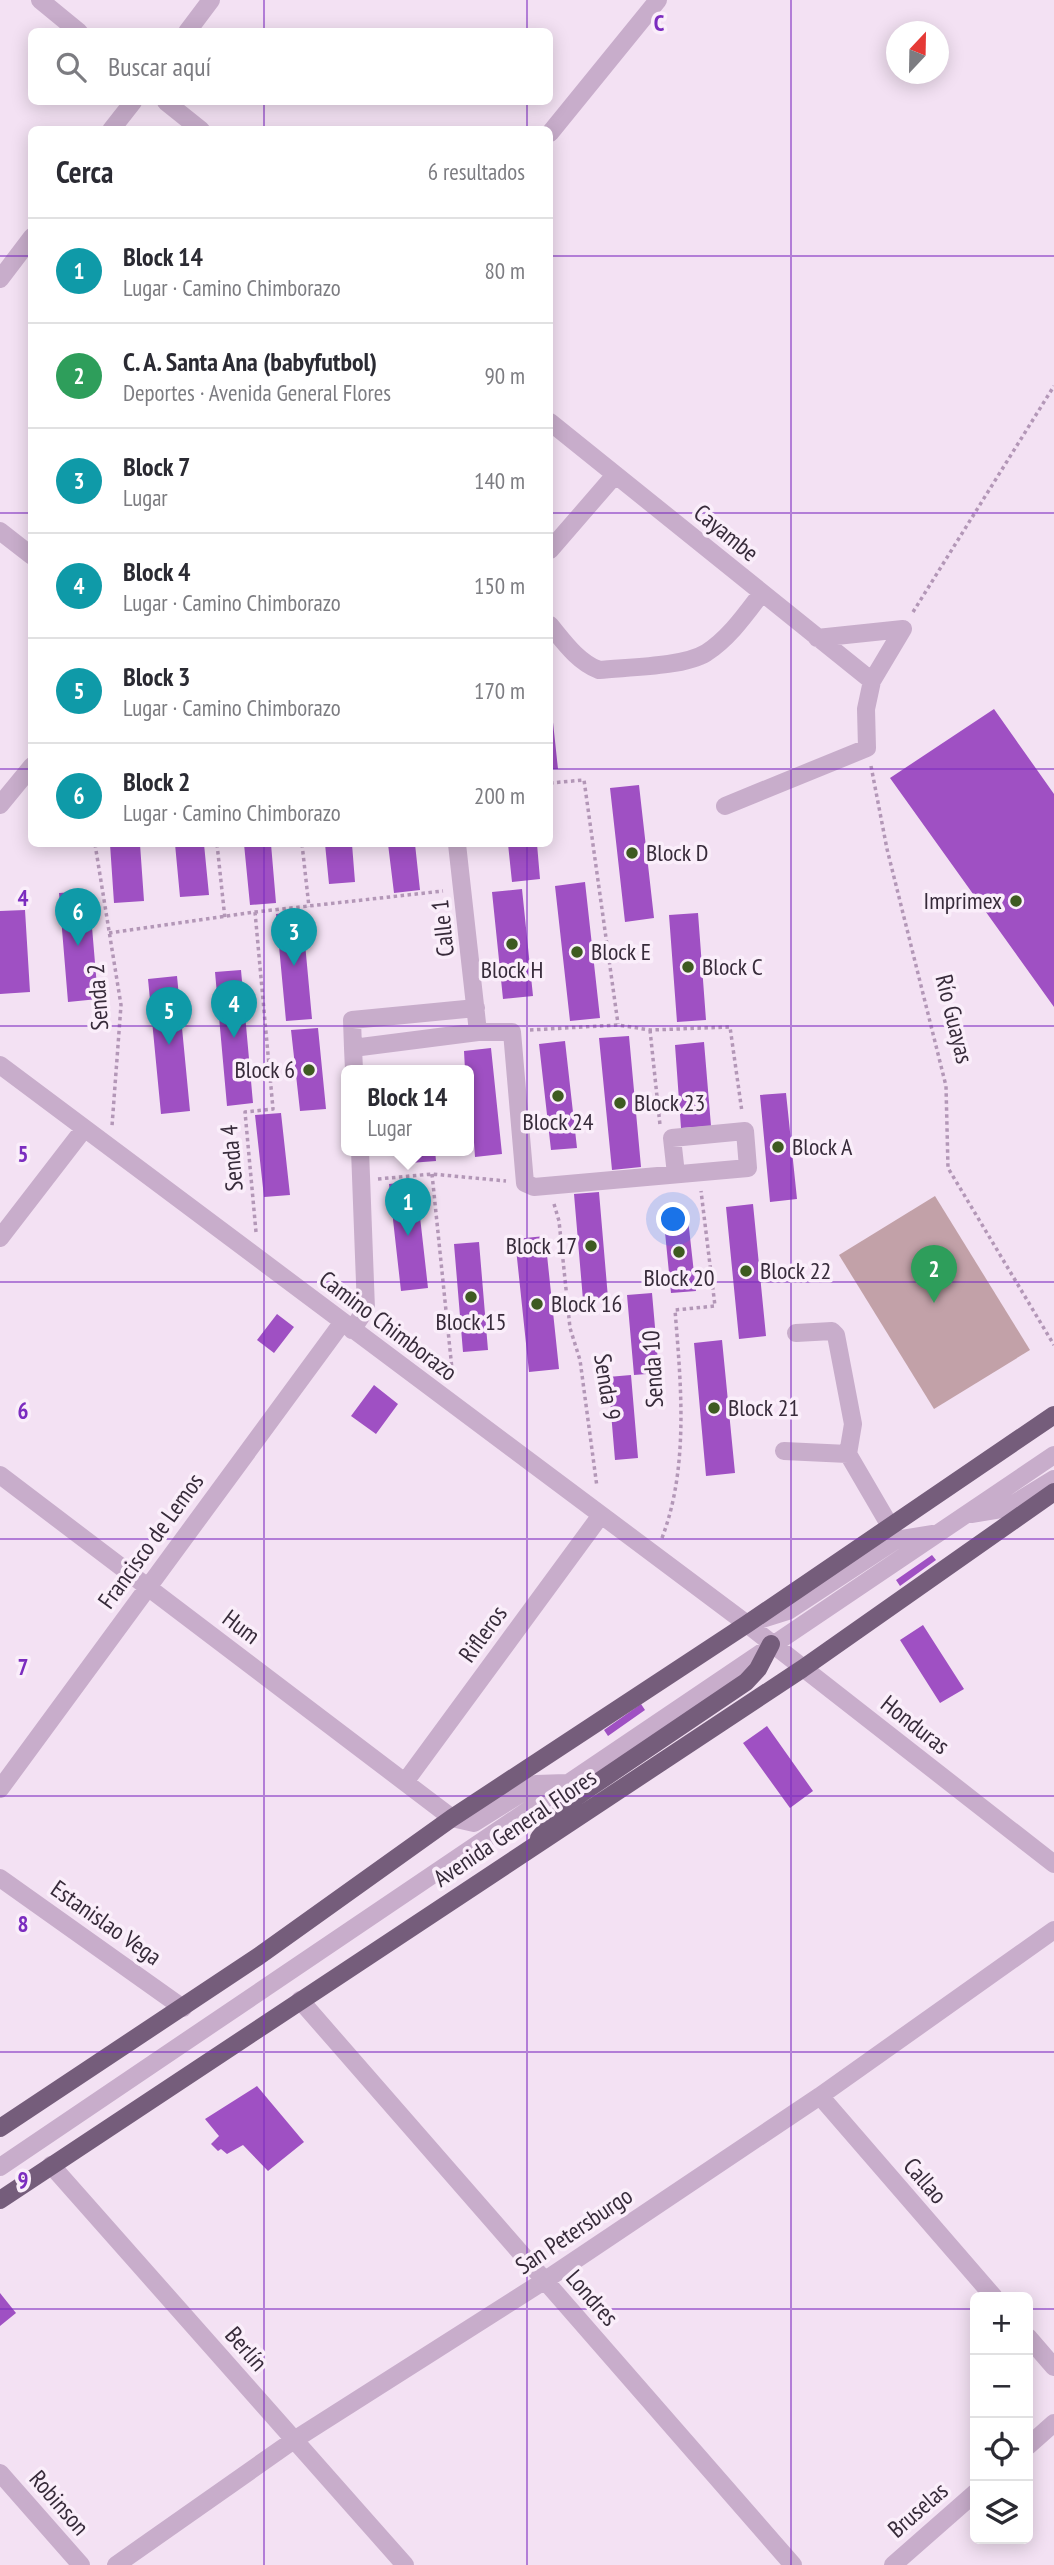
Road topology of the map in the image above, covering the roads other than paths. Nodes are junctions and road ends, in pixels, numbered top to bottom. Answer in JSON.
{"nodes":[{"id":1,"x":40,"y":0,"type":"edge"},
{"id":2,"x":211,"y":0,"type":"edge"},
{"id":3,"x":658,"y":0,"type":"edge"},
{"id":4,"x":74,"y":28,"type":"edge"},
{"id":5,"x":190,"y":28,"type":"edge"},
{"id":6,"x":131,"y":105,"type":"edge"},
{"id":7,"x":170,"y":105,"type":"edge"},
{"id":8,"x":114,"y":126,"type":"edge"},
{"id":9,"x":196,"y":126,"type":"edge"},
{"id":10,"x":553,"y":129,"type":"edge"},
{"id":11,"x":28,"y":242,"type":"edge"},
{"id":12,"x":0,"y":279,"type":"edge"},
{"id":13,"x":553,"y":424,"type":"edge"},
{"id":14,"x":615,"y":475,"type":"junction"},
{"id":15,"x":0,"y":531,"type":"edge"},
{"id":16,"x":553,"y":547,"type":"edge"},
{"id":17,"x":28,"y":553,"type":"edge"},
{"id":18,"x":761,"y":594,"type":"junction"},
{"id":19,"x":553,"y":629,"type":"edge"},
{"id":20,"x":817,"y":638,"type":"junction"},
{"id":21,"x":872,"y":681,"type":"junction"},
{"id":22,"x":28,"y":771,"type":"edge"},
{"id":23,"x":0,"y":805,"type":"edge"},
{"id":24,"x":725,"y":806,"type":"dead end"},
{"id":25,"x":457,"y":847,"type":"edge"},
{"id":26,"x":476,"y":1008,"type":"junction"},
{"id":27,"x":478,"y":1032,"type":"junction"},
{"id":28,"x":353,"y":1048,"type":"junction"},
{"id":29,"x":0,"y":1065,"type":"edge"},
{"id":30,"x":354,"y":1065,"type":"edge"},
{"id":31,"x":84,"y":1129,"type":"junction"},
{"id":32,"x":360,"y":1156,"type":"edge"},
{"id":33,"x":676,"y":1174,"type":"junction"},
{"id":34,"x":0,"y":1238,"type":"edge"},
{"id":35,"x":347,"y":1326,"type":"junction"},
{"id":36,"x":796,"y":1333,"type":"dead end"},
{"id":37,"x":1054,"y":1415,"type":"edge"},
{"id":38,"x":784,"y":1451,"type":"dead end"},
{"id":39,"x":848,"y":1454,"type":"junction"},
{"id":40,"x":1054,"y":1455,"type":"edge"},
{"id":41,"x":0,"y":1475,"type":"edge"},
{"id":42,"x":1054,"y":1479,"type":"edge"},
{"id":43,"x":1054,"y":1492,"type":"edge"},
{"id":44,"x":967,"y":1514,"type":"junction"},
{"id":45,"x":601,"y":1515,"type":"junction"},
{"id":46,"x":890,"y":1526,"type":"junction"},
{"id":47,"x":939,"y":1533,"type":"junction"},
{"id":48,"x":148,"y":1586,"type":"junction"},
{"id":49,"x":747,"y":1624,"type":"junction"},
{"id":50,"x":771,"y":1644,"type":"junction"},
{"id":51,"x":802,"y":1669,"type":"junction"},
{"id":52,"x":405,"y":1782,"type":"junction"},
{"id":53,"x":567,"y":1783,"type":"junction"},
{"id":54,"x":0,"y":1789,"type":"edge"},
{"id":55,"x":452,"y":1818,"type":"junction"},
{"id":56,"x":533,"y":1846,"type":"junction"},
{"id":57,"x":1054,"y":1864,"type":"edge"},
{"id":58,"x":0,"y":1878,"type":"edge"},
{"id":59,"x":1054,"y":1930,"type":"edge"},
{"id":60,"x":300,"y":2000,"type":"junction"},
{"id":61,"x":183,"y":2008,"type":"junction"},
{"id":62,"x":820,"y":2096,"type":"junction"},
{"id":63,"x":0,"y":2127,"type":"edge"},
{"id":64,"x":51,"y":2165,"type":"junction"},
{"id":65,"x":0,"y":2167,"type":"edge"},
{"id":66,"x":0,"y":2200,"type":"edge"},
{"id":67,"x":544,"y":2281,"type":"junction"},
{"id":68,"x":989,"y":2292,"type":"edge"},
{"id":69,"x":1033,"y":2343,"type":"edge"},
{"id":70,"x":1054,"y":2367,"type":"edge"},
{"id":71,"x":1054,"y":2423,"type":"edge"},
{"id":72,"x":294,"y":2441,"type":"junction"},
{"id":73,"x":1033,"y":2442,"type":"edge"},
{"id":74,"x":0,"y":2473,"type":"edge"},
{"id":75,"x":970,"y":2497,"type":"edge"},
{"id":76,"x":81,"y":2565,"type":"edge"},
{"id":77,"x":116,"y":2565,"type":"edge"},
{"id":78,"x":405,"y":2565,"type":"edge"},
{"id":79,"x":793,"y":2565,"type":"edge"},
{"id":80,"x":893,"y":2565,"type":"edge"}],
"edges":[{"from":1,"to":4,"type":"street"},
{"from":2,"to":5,"type":"street"},
{"from":3,"to":10,"type":"street"},
{"from":6,"to":8,"type":"street"},
{"from":7,"to":9,"type":"street"},
{"from":11,"to":12,"type":"street"},
{"from":13,"to":14,"type":"street","name":"Cayambe"},
{"from":14,"to":16,"type":"street"},
{"from":14,"to":18,"type":"street","name":"Cayambe"},
{"from":15,"to":17,"type":"street"},
{"from":18,"to":19,"type":"street"},
{"from":18,"to":20,"type":"street","name":"Cayambe"},
{"from":20,"to":21,"type":"street","name":"Cayambe"},
{"from":20,"to":21,"type":"street"},
{"from":21,"to":24,"type":"street"},
{"from":22,"to":23,"type":"street"},
{"from":25,"to":26,"type":"street","name":"Calle 1"},
{"from":26,"to":27,"type":"street","name":"Calle 1"},
{"from":26,"to":28,"type":"street"},
{"from":27,"to":28,"type":"street"},
{"from":27,"to":33,"type":"street"},
{"from":28,"to":30,"type":"street"},
{"from":29,"to":31,"type":"street","name":"Camino Chimborazo"},
{"from":31,"to":34,"type":"street"},
{"from":31,"to":35,"type":"street","name":"Camino Chimborazo"},
{"from":32,"to":35,"type":"street"},
{"from":33,"to":33,"type":"street"},
{"from":35,"to":45,"type":"street","name":"Camino Chimborazo"},
{"from":35,"to":48,"type":"street","name":"Francisco de Lemos"},
{"from":36,"to":39,"type":"street"},
{"from":37,"to":46,"type":"main road","name":"Avenida General Flores"},
{"from":38,"to":39,"type":"street"},
{"from":39,"to":46,"type":"street"},
{"from":40,"to":44,"type":"street","name":"Avenida General Flores"},
{"from":41,"to":48,"type":"street","name":"Hum"},
{"from":42,"to":44,"type":"street","name":"Avenida General Flores"},
{"from":43,"to":51,"type":"main road","name":"Avenida General Flores"},
{"from":44,"to":47,"type":"street","name":"Avenida General Flores"},
{"from":45,"to":49,"type":"street","name":"Camino Chimborazo"},
{"from":45,"to":52,"type":"street","name":"Rifleros"},
{"from":46,"to":49,"type":"main road","name":"Avenida General Flores"},
{"from":47,"to":49,"type":"street","name":"Avenida General Flores"},
{"from":47,"to":50,"type":"street","name":"Avenida General Flores"},
{"from":48,"to":52,"type":"street","name":"Hum"},
{"from":48,"to":54,"type":"street","name":"Francisco de Lemos"},
{"from":49,"to":50,"type":"street","name":"Honduras"},
{"from":49,"to":55,"type":"main road","name":"Avenida General Flores"},
{"from":50,"to":51,"type":"street","name":"Honduras"},
{"from":50,"to":53,"type":"street","name":"Avenida General Flores"},
{"from":50,"to":56,"type":"main road"},
{"from":51,"to":56,"type":"main road","name":"Avenida General Flores"},
{"from":51,"to":57,"type":"street","name":"Honduras"},
{"from":52,"to":55,"type":"street","name":"Hum"},
{"from":53,"to":55,"type":"street","name":"Avenida General Flores"},
{"from":53,"to":65,"type":"street","name":"Avenida General Flores"},
{"from":55,"to":61,"type":"main road","name":"Avenida General Flores"},
{"from":56,"to":60,"type":"main road","name":"Avenida General Flores"},
{"from":58,"to":61,"type":"street","name":"Estanislao Vega"},
{"from":59,"to":62,"type":"street","name":"San Petersburgo"},
{"from":60,"to":64,"type":"main road","name":"Avenida General Flores"},
{"from":60,"to":67,"type":"street","name":"Londres"},
{"from":61,"to":63,"type":"main road","name":"Avenida General Flores"},
{"from":62,"to":67,"type":"street","name":"San Petersburgo"},
{"from":62,"to":68,"type":"street","name":"Callao"},
{"from":64,"to":66,"type":"main road","name":"Avenida General Flores"},
{"from":64,"to":72,"type":"street","name":"Berlín"},
{"from":67,"to":72,"type":"street","name":"San Petersburgo"},
{"from":67,"to":79,"type":"street","name":"Londres"},
{"from":69,"to":70,"type":"street"},
{"from":71,"to":73,"type":"street"},
{"from":72,"to":77,"type":"street","name":"San Petersburgo"},
{"from":72,"to":78,"type":"street","name":"Berlín"},
{"from":74,"to":76,"type":"street","name":"Robinson"},
{"from":75,"to":80,"type":"street","name":"Bruselas"}]}
